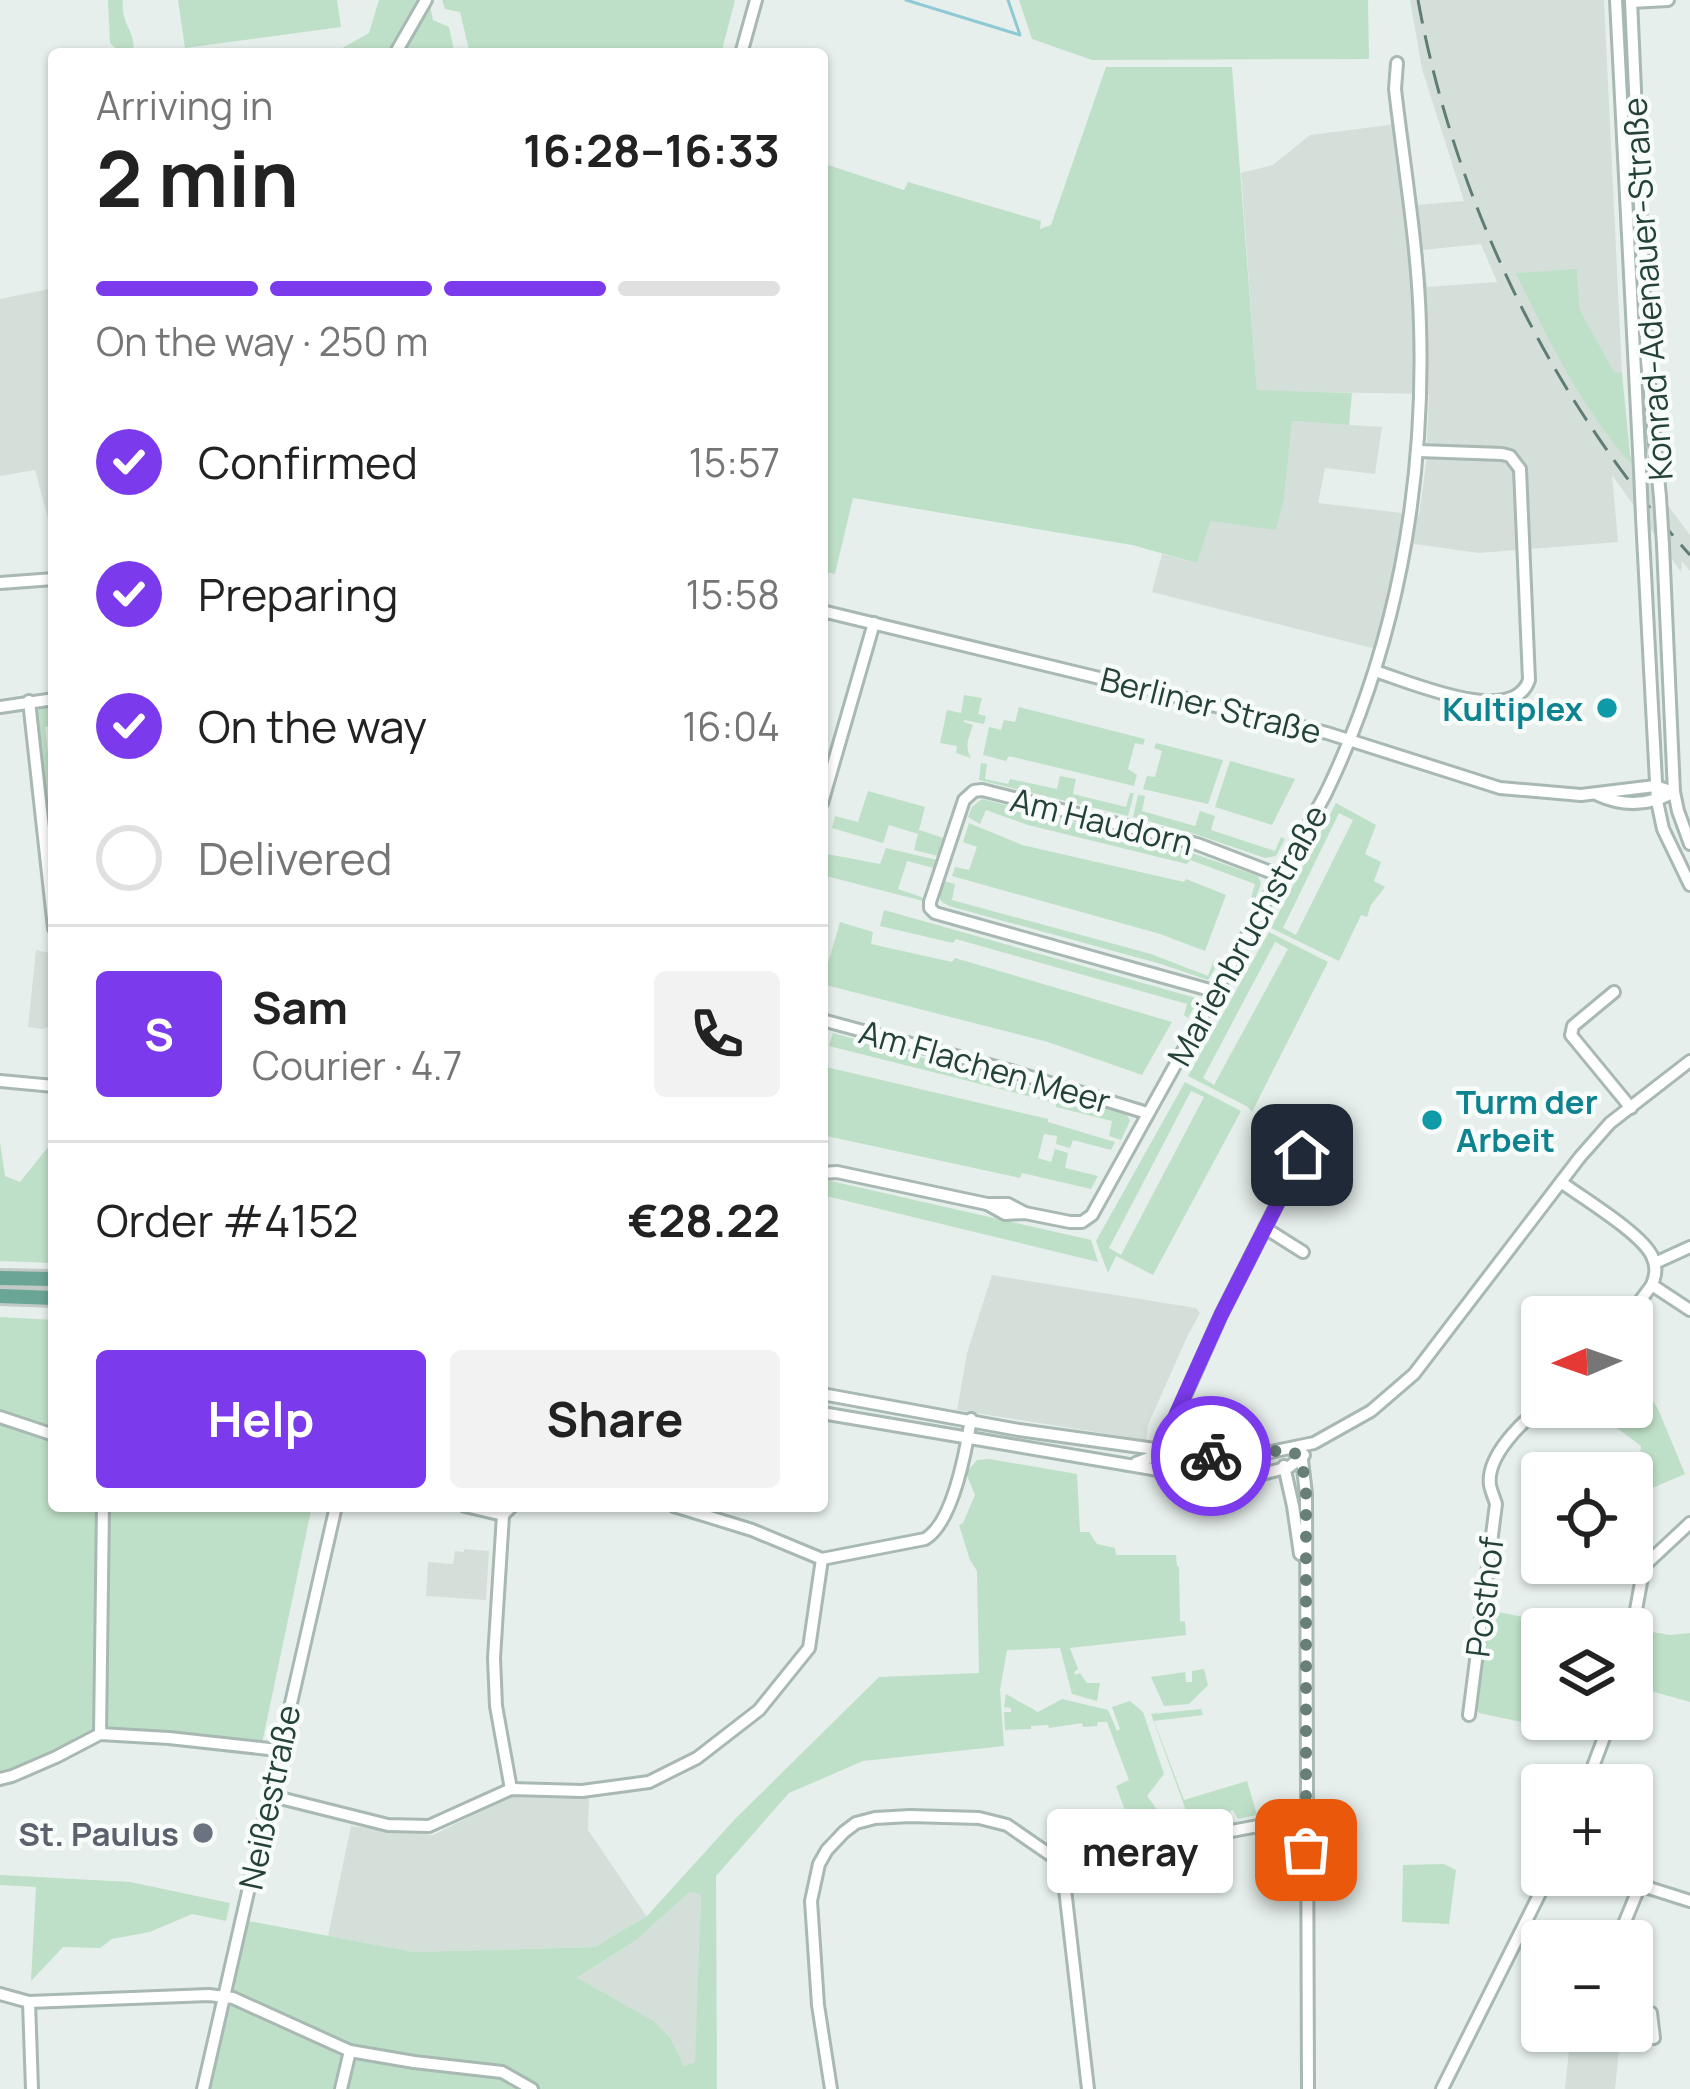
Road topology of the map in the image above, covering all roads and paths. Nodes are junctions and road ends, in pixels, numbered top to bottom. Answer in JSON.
{"nodes":[{"id":1,"x":426,"y":0,"type":"edge"},
{"id":2,"x":756,"y":0,"type":"edge"},
{"id":3,"x":1616,"y":0,"type":"edge"},
{"id":4,"x":1668,"y":0,"type":"edge"},
{"id":5,"x":1630,"y":1,"type":"edge"},
{"id":6,"x":398,"y":48,"type":"edge"},
{"id":7,"x":743,"y":48,"type":"edge"},
{"id":8,"x":1397,"y":63,"type":"dead end"},
{"id":9,"x":1419,"y":451,"type":"junction"},
{"id":10,"x":48,"y":579,"type":"edge"},
{"id":11,"x":0,"y":583,"type":"edge"},
{"id":12,"x":828,"y":612,"type":"edge"},
{"id":13,"x":874,"y":623,"type":"junction"},
{"id":14,"x":1375,"y":671,"type":"junction"},
{"id":15,"x":48,"y":699,"type":"edge"},
{"id":16,"x":29,"y":701,"type":"junction"},
{"id":17,"x":0,"y":706,"type":"edge"},
{"id":18,"x":1350,"y":740,"type":"junction"},
{"id":19,"x":828,"y":782,"type":"edge"},
{"id":20,"x":1655,"y":787,"type":"junction"},
{"id":21,"x":1674,"y":791,"type":"junction"},
{"id":22,"x":1598,"y":795,"type":"junction"},
{"id":23,"x":1657,"y":801,"type":"junction"},
{"id":24,"x":1690,"y":844,"type":"edge"},
{"id":25,"x":48,"y":874,"type":"edge"},
{"id":26,"x":1281,"y":876,"type":"junction"},
{"id":27,"x":1690,"y":885,"type":"edge"},
{"id":28,"x":1217,"y":992,"type":"junction"},
{"id":29,"x":1614,"y":992,"type":"dead end"},
{"id":30,"x":828,"y":1022,"type":"edge"},
{"id":31,"x":1690,"y":1060,"type":"edge"},
{"id":32,"x":0,"y":1081,"type":"edge"},
{"id":33,"x":48,"y":1085,"type":"edge"},
{"id":34,"x":1631,"y":1108,"type":"junction"},
{"id":35,"x":1148,"y":1113,"type":"junction"},
{"id":36,"x":1302,"y":1155,"type":"dead end"},
{"id":37,"x":828,"y":1166,"type":"edge"},
{"id":38,"x":837,"y":1172,"type":"junction"},
{"id":39,"x":828,"y":1173,"type":"edge"},
{"id":40,"x":1561,"y":1182,"type":"junction"},
{"id":41,"x":1264,"y":1228,"type":"junction"},
{"id":42,"x":1690,"y":1247,"type":"edge"},
{"id":43,"x":1303,"y":1252,"type":"dead end"},
{"id":44,"x":1654,"y":1263,"type":"junction"},
{"id":45,"x":0,"y":1277,"type":"edge"},
{"id":46,"x":48,"y":1280,"type":"edge"},
{"id":47,"x":1652,"y":1285,"type":"junction"},
{"id":48,"x":0,"y":1296,"type":"edge"},
{"id":49,"x":1644,"y":1296,"type":"edge"},
{"id":50,"x":48,"y":1298,"type":"edge"},
{"id":51,"x":1690,"y":1310,"type":"edge"},
{"id":52,"x":828,"y":1395,"type":"edge"},
{"id":53,"x":828,"y":1414,"type":"edge"},
{"id":54,"x":0,"y":1417,"type":"edge"},
{"id":55,"x":971,"y":1420,"type":"junction"},
{"id":56,"x":1521,"y":1424,"type":"edge"},
{"id":57,"x":48,"y":1433,"type":"edge"},
{"id":58,"x":968,"y":1437,"type":"junction"},
{"id":59,"x":1160,"y":1450,"type":"junction"},
{"id":60,"x":1296,"y":1453,"type":"junction"},
{"id":61,"x":1133,"y":1464,"type":"junction"},
{"id":62,"x":1284,"y":1468,"type":"junction"},
{"id":63,"x":103,"y":1512,"type":"edge"},
{"id":64,"x":335,"y":1512,"type":"edge"},
{"id":65,"x":507,"y":1512,"type":"edge"},
{"id":66,"x":694,"y":1512,"type":"edge"},
{"id":67,"x":1690,"y":1522,"type":"edge"},
{"id":68,"x":821,"y":1559,"type":"junction"},
{"id":69,"x":1305,"y":1587,"type":"junction"},
{"id":70,"x":1636,"y":1608,"type":"edge"},
{"id":71,"x":1469,"y":1715,"type":"dead end"},
{"id":72,"x":100,"y":1734,"type":"junction"},
{"id":73,"x":278,"y":1750,"type":"junction"},
{"id":74,"x":0,"y":1779,"type":"edge"},
{"id":75,"x":511,"y":1789,"type":"junction"},
{"id":76,"x":268,"y":1795,"type":"junction"},
{"id":77,"x":1306,"y":1817,"type":"junction"},
{"id":78,"x":1062,"y":1863,"type":"junction"},
{"id":79,"x":1653,"y":1889,"type":"edge"},
{"id":80,"x":1538,"y":1896,"type":"edge"},
{"id":81,"x":1690,"y":1901,"type":"edge"},
{"id":82,"x":0,"y":1994,"type":"edge"},
{"id":83,"x":225,"y":1997,"type":"junction"},
{"id":84,"x":28,"y":2002,"type":"junction"},
{"id":85,"x":1653,"y":2030,"type":"edge"},
{"id":86,"x":1654,"y":2038,"type":"dead end"},
{"id":87,"x":350,"y":2051,"type":"junction"},
{"id":88,"x":32,"y":2089,"type":"edge"},
{"id":89,"x":203,"y":2089,"type":"edge"},
{"id":90,"x":341,"y":2089,"type":"edge"},
{"id":91,"x":532,"y":2089,"type":"edge"},
{"id":92,"x":831,"y":2089,"type":"edge"},
{"id":93,"x":1088,"y":2089,"type":"edge"},
{"id":94,"x":1308,"y":2089,"type":"edge"},
{"id":95,"x":1442,"y":2089,"type":"edge"}],
"edges":[{"from":1,"to":6,"type":"street"},
{"from":2,"to":7,"type":"street"},
{"from":3,"to":20,"type":"street","name":"Konrad-Adenauer-Straße","bridge":true},
{"from":4,"to":5,"type":"street"},
{"from":5,"to":21,"type":"street","name":"Konrad-Adenauer-Straße","bridge":true},
{"from":8,"to":9,"type":"street","name":"Marienbruchstraße"},
{"from":9,"to":14,"type":"street","name":"Marienbruchstraße"},
{"from":9,"to":14,"type":"street"},
{"from":10,"to":11,"type":"street"},
{"from":12,"to":13,"type":"street","name":"Berliner Straße"},
{"from":13,"to":18,"type":"street","name":"Berliner Straße"},
{"from":13,"to":19,"type":"street"},
{"from":14,"to":18,"type":"street","name":"Marienbruchstraße"},
{"from":15,"to":16,"type":"street"},
{"from":16,"to":17,"type":"street"},
{"from":16,"to":25,"type":"street"},
{"from":18,"to":22,"type":"street","name":"Berliner Straße"},
{"from":18,"to":26,"type":"street","name":"Marienbruchstraße"},
{"from":20,"to":21,"type":"street"},
{"from":20,"to":22,"type":"street","name":"Berliner Straße"},
{"from":20,"to":23,"type":"street","name":"Konrad-Adenauer-Straße"},
{"from":21,"to":23,"type":"street"},
{"from":21,"to":24,"type":"street","name":"Konrad-Adenauer-Straße"},
{"from":22,"to":23,"type":"street","name":"Berliner Straße"},
{"from":23,"to":27,"type":"street","name":"Konrad-Adenauer-Straße"},
{"from":26,"to":28,"type":"street","name":"Marienbruchstraße"},
{"from":26,"to":28,"type":"street","name":"Am Haudorn"},
{"from":28,"to":35,"type":"street","name":"Marienbruchstraße"},
{"from":29,"to":34,"type":"street"},
{"from":30,"to":35,"type":"street","name":"Am Flachen Meer"},
{"from":31,"to":34,"type":"street"},
{"from":32,"to":33,"type":"street"},
{"from":34,"to":40,"type":"street"},
{"from":35,"to":38,"type":"street","name":"Marienbruchstraße"},
{"from":36,"to":41,"type":"street"},
{"from":37,"to":38,"type":"street"},
{"from":38,"to":39,"type":"street"},
{"from":40,"to":44,"type":"street"},
{"from":40,"to":60,"type":"street"},
{"from":41,"to":43,"type":"street"},
{"from":41,"to":59,"type":"street"},
{"from":42,"to":44,"type":"street"},
{"from":44,"to":47,"type":"street"},
{"from":45,"to":46,"type":"main road"},
{"from":47,"to":49,"type":"street"},
{"from":47,"to":51,"type":"street"},
{"from":48,"to":50,"type":"main road"},
{"from":52,"to":55,"type":"street"},
{"from":53,"to":58,"type":"street"},
{"from":54,"to":57,"type":"street"},
{"from":55,"to":58,"type":"street"},
{"from":55,"to":59,"type":"street"},
{"from":56,"to":71,"type":"street","name":"Posthof"},
{"from":58,"to":61,"type":"street"},
{"from":58,"to":68,"type":"street"},
{"from":59,"to":60,"type":"street"},
{"from":59,"to":61,"type":"street"},
{"from":60,"to":62,"type":"street"},
{"from":60,"to":69,"type":"street"},
{"from":61,"to":62,"type":"street"},
{"from":62,"to":69,"type":"street"},
{"from":63,"to":72,"type":"street"},
{"from":64,"to":73,"type":"street","name":"Neißestraße"},
{"from":65,"to":75,"type":"street"},
{"from":66,"to":68,"type":"street"},
{"from":67,"to":70,"type":"street"},
{"from":68,"to":75,"type":"street"},
{"from":69,"to":77,"type":"street"},
{"from":72,"to":73,"type":"street"},
{"from":72,"to":74,"type":"street"},
{"from":73,"to":76,"type":"street","name":"Neißestraße"},
{"from":75,"to":76,"type":"street"},
{"from":76,"to":83,"type":"street","name":"Neißestraße"},
{"from":77,"to":78,"type":"street"},
{"from":77,"to":94,"type":"street"},
{"from":78,"to":92,"type":"street"},
{"from":78,"to":93,"type":"street"},
{"from":79,"to":81,"type":"street"},
{"from":80,"to":95,"type":"street"},
{"from":82,"to":84,"type":"street"},
{"from":83,"to":84,"type":"street"},
{"from":83,"to":87,"type":"street"},
{"from":83,"to":89,"type":"street","name":"Neißestraße"},
{"from":84,"to":88,"type":"street"},
{"from":85,"to":86,"type":"street"},
{"from":87,"to":90,"type":"street"},
{"from":87,"to":91,"type":"street"}]}
